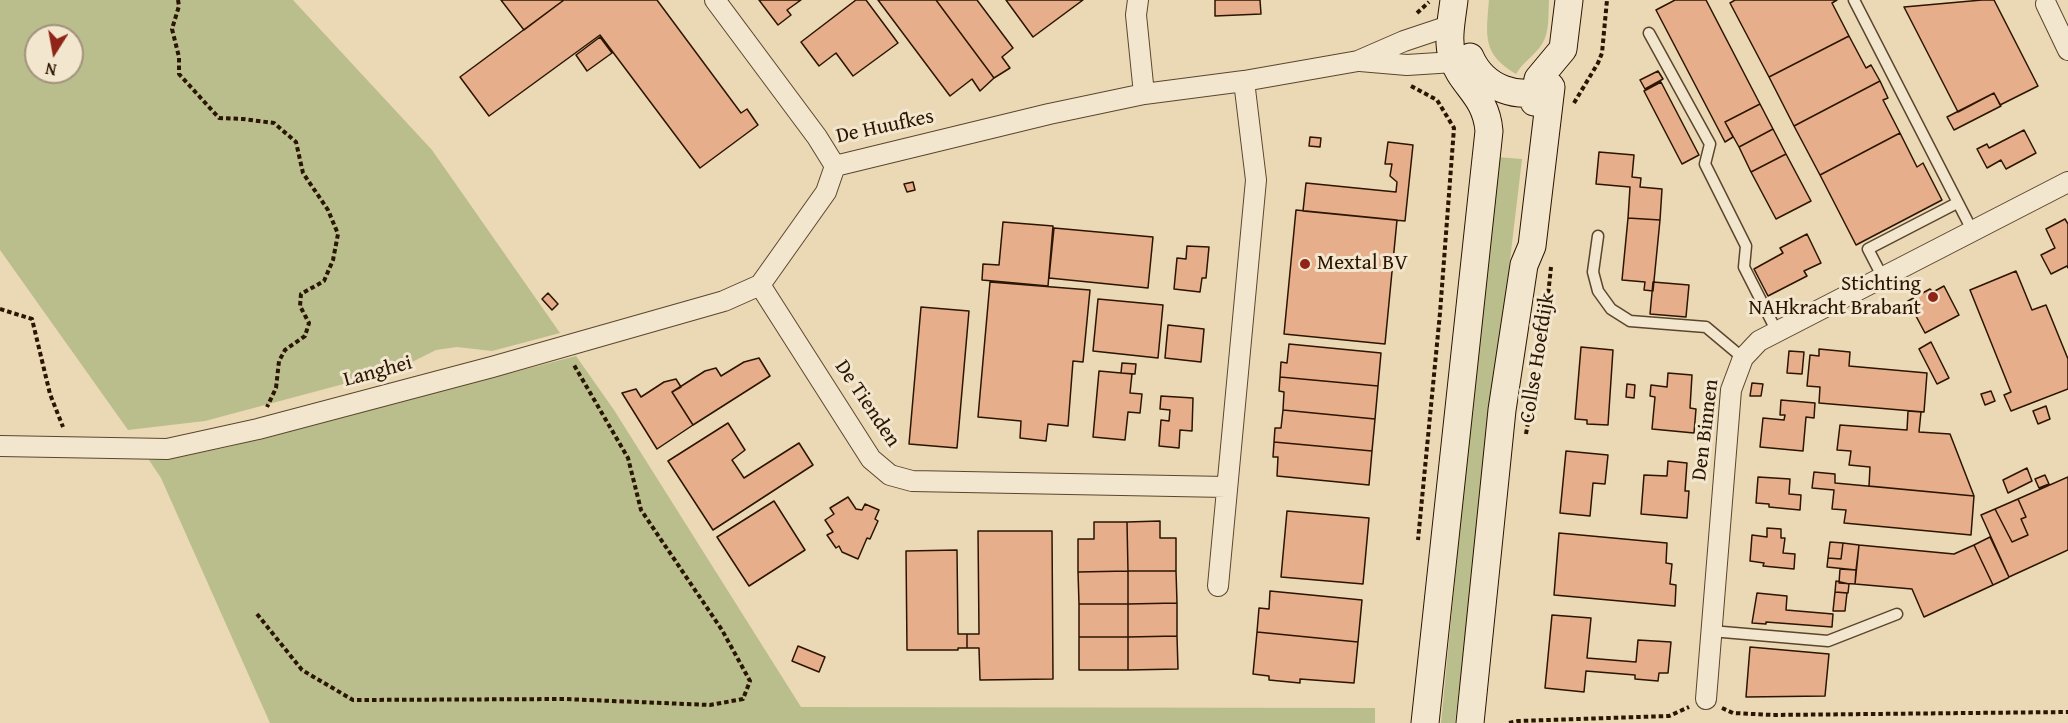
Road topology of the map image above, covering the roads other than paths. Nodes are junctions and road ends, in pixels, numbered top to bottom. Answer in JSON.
{"nodes":[{"id":1,"x":715,"y":0,"type":"edge"},
{"id":2,"x":1138,"y":0,"type":"edge"},
{"id":3,"x":1470,"y":0,"type":"edge"},
{"id":4,"x":1569,"y":0,"type":"edge"},
{"id":5,"x":1585,"y":0,"type":"edge"},
{"id":6,"x":1854,"y":0,"type":"edge"},
{"id":7,"x":2046,"y":4,"type":"dead end"},
{"id":8,"x":1453,"y":13,"type":"edge"},
{"id":9,"x":1649,"y":33,"type":"dead end"},
{"id":10,"x":2068,"y":50,"type":"edge"},
{"id":11,"x":1358,"y":61,"type":"junction"},
{"id":12,"x":1464,"y":62,"type":"junction"},
{"id":13,"x":1244,"y":81,"type":"junction"},
{"id":14,"x":1543,"y":90,"type":"junction"},
{"id":15,"x":1144,"y":94,"type":"junction"},
{"id":16,"x":835,"y":166,"type":"junction"},
{"id":17,"x":2068,"y":182,"type":"edge"},
{"id":18,"x":1957,"y":203,"type":"junction"},
{"id":19,"x":1972,"y":232,"type":"junction"},
{"id":20,"x":1598,"y":236,"type":"dead end"},
{"id":21,"x":1883,"y":278,"type":"junction"},
{"id":22,"x":760,"y":285,"type":"junction"},
{"id":23,"x":1777,"y":332,"type":"junction"},
{"id":24,"x":1743,"y":358,"type":"junction"},
{"id":25,"x":0,"y":446,"type":"edge"},
{"id":26,"x":1226,"y":487,"type":"junction"},
{"id":27,"x":1218,"y":586,"type":"dead end"},
{"id":28,"x":1897,"y":614,"type":"dead end"},
{"id":29,"x":1711,"y":632,"type":"junction"},
{"id":30,"x":1706,"y":699,"type":"road end"},
{"id":31,"x":1425,"y":723,"type":"edge"},
{"id":32,"x":1470,"y":723,"type":"edge"}],
"edges":[{"from":1,"to":16,"type":"street","name":"De Huufkes"},
{"from":2,"to":15,"type":"street"},
{"from":3,"to":12,"type":"main road"},
{"from":4,"to":14,"type":"main road"},
{"from":5,"to":14,"type":"main road"},
{"from":6,"to":18,"type":"lane"},
{"from":7,"to":10,"type":"street"},
{"from":8,"to":11,"type":"street","name":"De Huufkes"},
{"from":8,"to":12,"type":"main road"},
{"from":9,"to":23,"type":"lane"},
{"from":11,"to":12,"type":"street","name":"De Huufkes"},
{"from":11,"to":13,"type":"street","name":"De Huufkes"},
{"from":12,"to":14,"type":"main road"},
{"from":12,"to":31,"type":"main road"},
{"from":13,"to":15,"type":"street","name":"De Huufkes"},
{"from":13,"to":26,"type":"street"},
{"from":14,"to":32,"type":"main road","name":"Collse Hoefdijk"},
{"from":15,"to":16,"type":"street","name":"De Huufkes"},
{"from":16,"to":22,"type":"street"},
{"from":17,"to":19,"type":"street","name":"Den Binnen"},
{"from":18,"to":19,"type":"lane"},
{"from":18,"to":21,"type":"lane"},
{"from":19,"to":21,"type":"street","name":"Den Binnen"},
{"from":20,"to":24,"type":"lane"},
{"from":21,"to":23,"type":"street","name":"Den Binnen"},
{"from":22,"to":25,"type":"street","name":"Langhei"},
{"from":22,"to":26,"type":"street","name":"De Tienden"},
{"from":23,"to":24,"type":"street","name":"Den Binnen"},
{"from":24,"to":29,"type":"street","name":"Den Binnen"},
{"from":26,"to":27,"type":"street"},
{"from":28,"to":29,"type":"lane"},
{"from":29,"to":30,"type":"street","name":"Den Binnen"}]}
